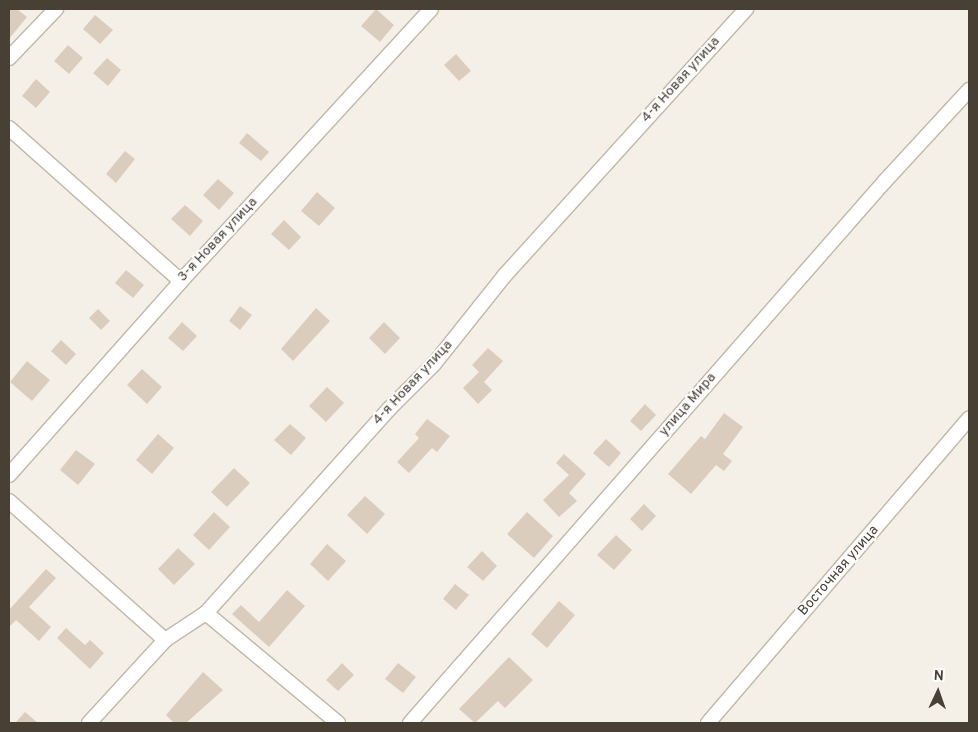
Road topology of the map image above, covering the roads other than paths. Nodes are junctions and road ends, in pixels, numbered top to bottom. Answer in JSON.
{"nodes":[{"id":1,"x":56,"y":9,"type":"edge"},
{"id":2,"x":431,"y":9,"type":"edge"},
{"id":3,"x":746,"y":9,"type":"edge"},
{"id":4,"x":9,"y":58,"type":"edge"},
{"id":5,"x":969,"y":90,"type":"edge"},
{"id":6,"x":9,"y":128,"type":"edge"},
{"id":7,"x":181,"y":280,"type":"junction"},
{"id":8,"x":969,"y":419,"type":"edge"},
{"id":9,"x":9,"y":475,"type":"edge"},
{"id":10,"x":9,"y":501,"type":"edge"},
{"id":11,"x":206,"y":613,"type":"junction"},
{"id":12,"x":165,"y":640,"type":"junction"},
{"id":13,"x":89,"y":723,"type":"edge"},
{"id":14,"x":338,"y":723,"type":"edge"},
{"id":15,"x":410,"y":723,"type":"edge"},
{"id":16,"x":708,"y":723,"type":"edge"}],
"edges":[{"from":1,"to":4,"type":"street"},
{"from":2,"to":7,"type":"street","name":"3-я Новая улица"},
{"from":3,"to":11,"type":"street","name":"4-я Новая улица"},
{"from":5,"to":15,"type":"street","name":"улица Мира"},
{"from":6,"to":7,"type":"street"},
{"from":7,"to":9,"type":"street","name":"3-я Новая улица"},
{"from":8,"to":16,"type":"street","name":"Восточная улица"},
{"from":10,"to":12,"type":"street"},
{"from":11,"to":12,"type":"street","name":"4-я Новая улица"},
{"from":11,"to":14,"type":"street"},
{"from":12,"to":13,"type":"street","name":"4-я Новая улица"}]}
